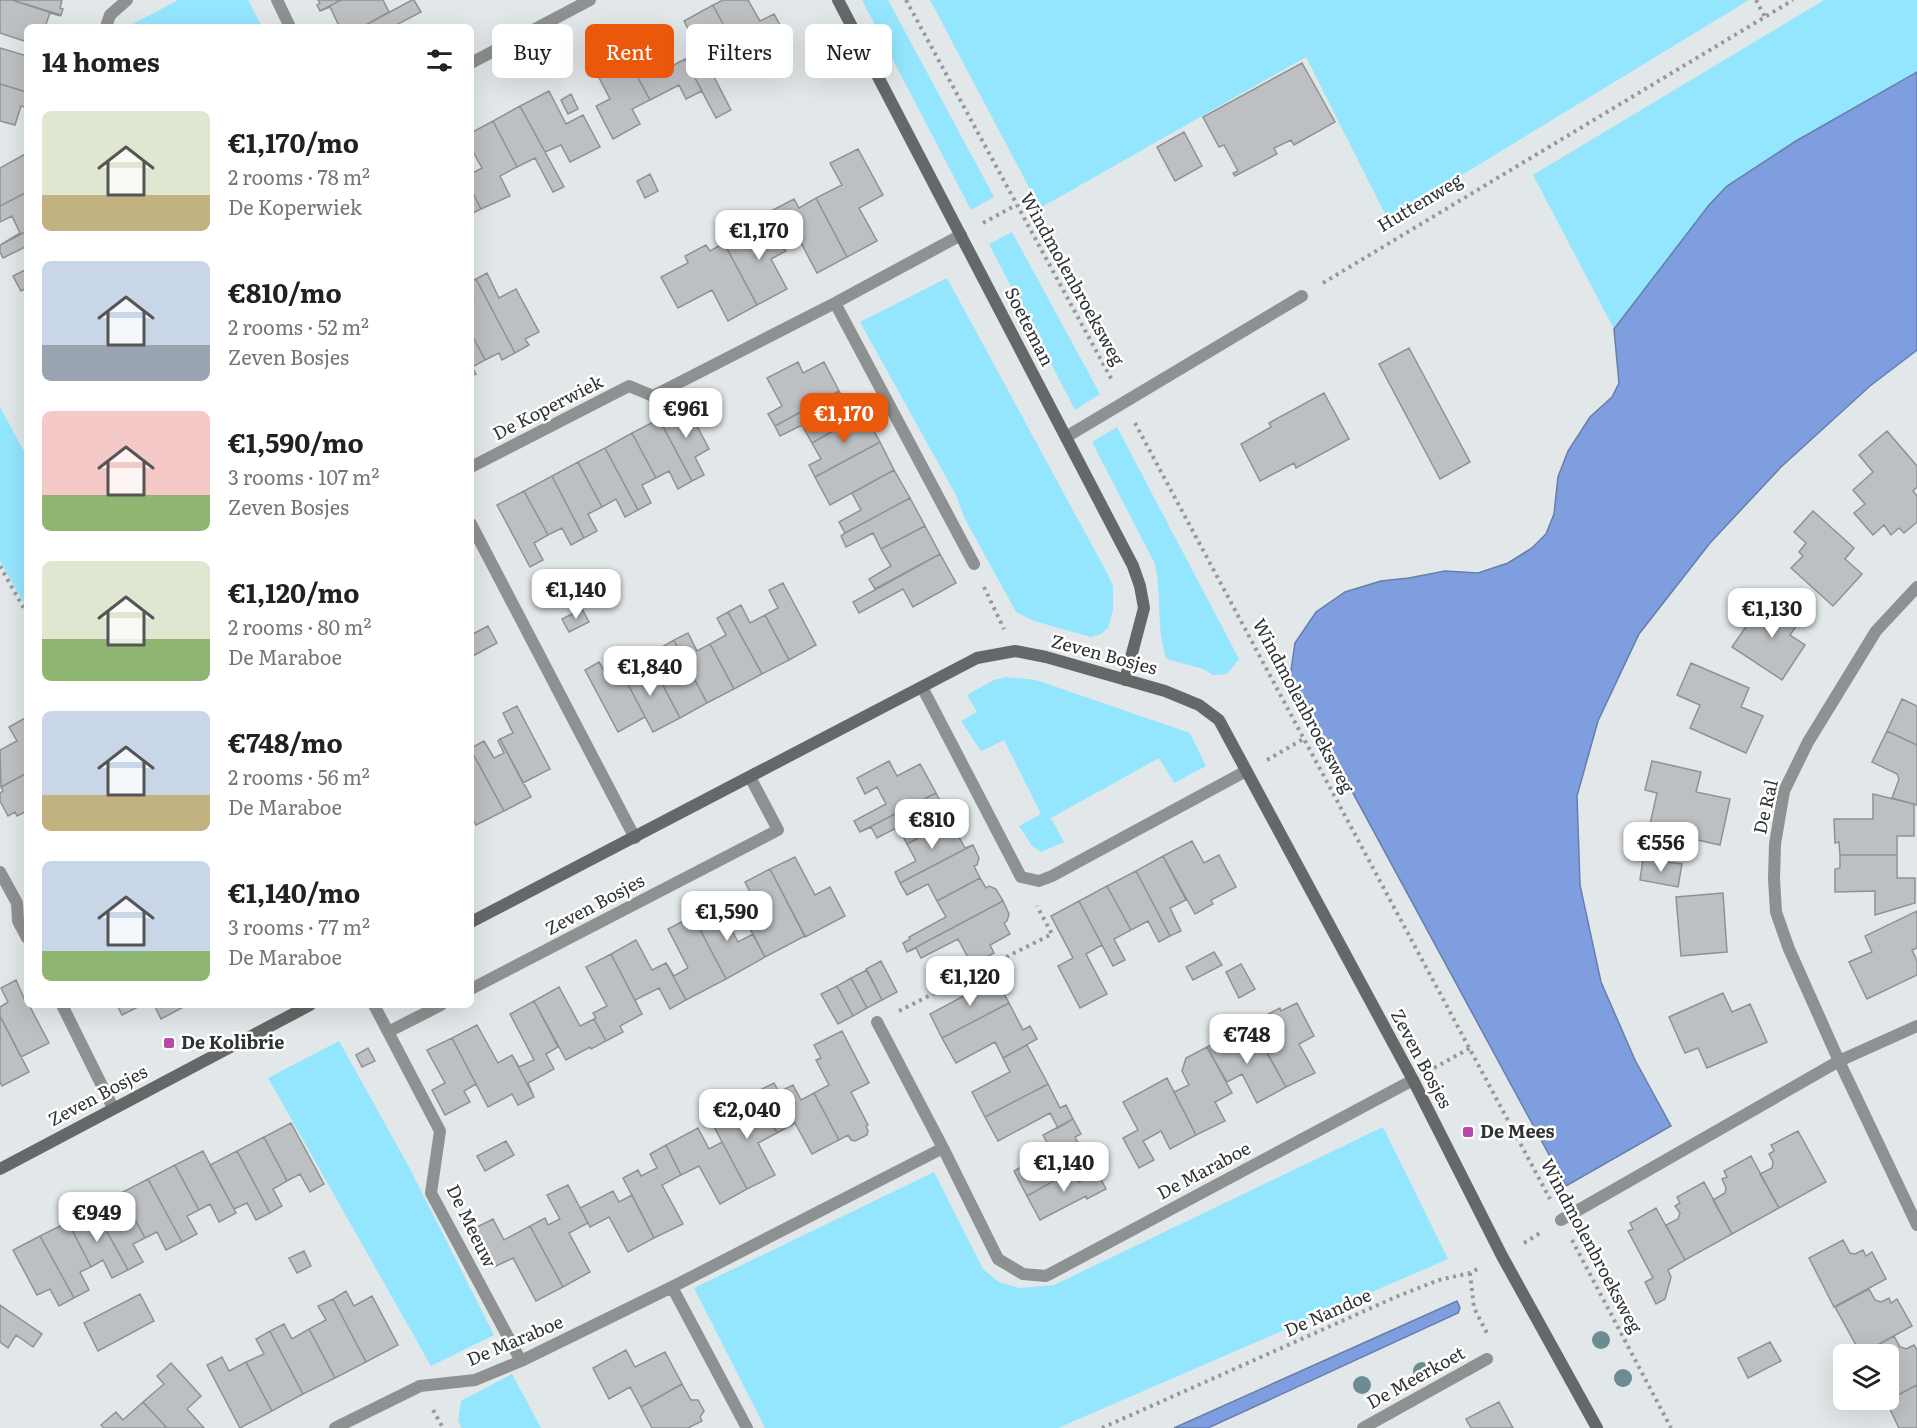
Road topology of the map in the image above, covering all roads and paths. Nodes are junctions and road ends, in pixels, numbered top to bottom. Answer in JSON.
{"nodes":[{"id":1,"x":127,"y":0,"type":"edge"},
{"id":2,"x":277,"y":0,"type":"edge"},
{"id":3,"x":590,"y":0,"type":"edge"},
{"id":4,"x":838,"y":0,"type":"edge"},
{"id":5,"x":906,"y":0,"type":"edge"},
{"id":6,"x":1756,"y":0,"type":"edge"},
{"id":7,"x":1793,"y":0,"type":"edge"},
{"id":8,"x":1765,"y":17,"type":"junction"},
{"id":9,"x":107,"y":24,"type":"edge"},
{"id":10,"x":289,"y":24,"type":"edge"},
{"id":11,"x":474,"y":61,"type":"edge"},
{"id":12,"x":1016,"y":205,"type":"junction"},
{"id":13,"x":961,"y":235,"type":"junction"},
{"id":14,"x":1302,"y":296,"type":"joint"},
{"id":15,"x":835,"y":303,"type":"junction"},
{"id":16,"x":1124,"y":403,"type":"junction"},
{"id":17,"x":1066,"y":437,"type":"junction"},
{"id":18,"x":474,"y":465,"type":"edge"},
{"id":19,"x":474,"y":530,"type":"edge"},
{"id":20,"x":974,"y":564,"type":"joint"},
{"id":21,"x":0,"y":566,"type":"edge"},
{"id":22,"x":1917,"y":587,"type":"edge"},
{"id":23,"x":24,"y":610,"type":"edge"},
{"id":24,"x":1015,"y":651,"type":"junction"},
{"id":25,"x":1125,"y":680,"type":"junction"},
{"id":26,"x":922,"y":687,"type":"junction"},
{"id":27,"x":1305,"y":738,"type":"junction"},
{"id":28,"x":1246,"y":771,"type":"junction"},
{"id":29,"x":750,"y":777,"type":"junction"},
{"id":30,"x":635,"y":837,"type":"junction"},
{"id":31,"x":0,"y":872,"type":"edge"},
{"id":32,"x":1021,"y":877,"type":"junction"},
{"id":33,"x":474,"y":920,"type":"edge"},
{"id":34,"x":24,"y":932,"type":"edge"},
{"id":35,"x":474,"y":987,"type":"edge"},
{"id":36,"x":63,"y":1008,"type":"edge"},
{"id":37,"x":304,"y":1008,"type":"edge"},
{"id":38,"x":376,"y":1008,"type":"edge"},
{"id":39,"x":435,"y":1008,"type":"edge"},
{"id":40,"x":877,"y":1022,"type":"joint"},
{"id":41,"x":1917,"y":1026,"type":"edge"},
{"id":42,"x":388,"y":1032,"type":"junction"},
{"id":43,"x":1470,"y":1048,"type":"junction"},
{"id":44,"x":1839,"y":1061,"type":"junction"},
{"id":45,"x":1413,"y":1080,"type":"junction"},
{"id":46,"x":113,"y":1108,"type":"junction"},
{"id":47,"x":943,"y":1148,"type":"junction"},
{"id":48,"x":0,"y":1169,"type":"edge"},
{"id":49,"x":1561,"y":1220,"type":"junction"},
{"id":50,"x":1917,"y":1225,"type":"edge"},
{"id":51,"x":1502,"y":1256,"type":"junction"},
{"id":52,"x":1470,"y":1273,"type":"junction"},
{"id":53,"x":672,"y":1287,"type":"junction"},
{"id":54,"x":1486,"y":1359,"type":"joint"},
{"id":55,"x":521,"y":1361,"type":"junction"},
{"id":56,"x":335,"y":1428,"type":"edge"},
{"id":57,"x":747,"y":1428,"type":"edge"},
{"id":58,"x":1102,"y":1428,"type":"edge"},
{"id":59,"x":1363,"y":1428,"type":"edge"},
{"id":60,"x":1597,"y":1428,"type":"edge"},
{"id":61,"x":1671,"y":1428,"type":"edge"}],
"edges":[{"from":1,"to":9,"type":"street"},
{"from":2,"to":10,"type":"street"},
{"from":3,"to":11,"type":"street"},
{"from":4,"to":13,"type":"street","name":"Soeteman"},
{"from":5,"to":12,"type":"path","name":"Windmolenbroeksweg"},
{"from":6,"to":8,"type":"path"},
{"from":7,"to":8,"type":"path","name":"Huttenweg"},
{"from":8,"to":14,"type":"path","name":"Huttenweg"},
{"from":12,"to":13,"type":"path"},
{"from":12,"to":16,"type":"path","name":"Windmolenbroeksweg"},
{"from":13,"to":15,"type":"street","name":"De Koperwiek"},
{"from":13,"to":17,"type":"street","name":"Soeteman"},
{"from":14,"to":16,"type":"street"},
{"from":15,"to":18,"type":"street","name":"De Koperwiek"},
{"from":15,"to":20,"type":"street"},
{"from":16,"to":17,"type":"street"},
{"from":16,"to":27,"type":"path","name":"Windmolenbroeksweg"},
{"from":17,"to":25,"type":"street","name":"Soeteman"},
{"from":19,"to":30,"type":"street"},
{"from":20,"to":24,"type":"path"},
{"from":21,"to":23,"type":"path"},
{"from":22,"to":44,"type":"street","name":"De Ral"},
{"from":24,"to":25,"type":"street","name":"Zeven Bosjes"},
{"from":24,"to":26,"type":"street","name":"Zeven Bosjes"},
{"from":25,"to":28,"type":"street","name":"Zeven Bosjes"},
{"from":26,"to":29,"type":"street","name":"Zeven Bosjes"},
{"from":26,"to":32,"type":"street"},
{"from":27,"to":28,"type":"path"},
{"from":27,"to":43,"type":"path","name":"Windmolenbroeksweg"},
{"from":28,"to":32,"type":"street"},
{"from":28,"to":45,"type":"street","name":"Zeven Bosjes"},
{"from":29,"to":30,"type":"street","name":"Zeven Bosjes"},
{"from":29,"to":35,"type":"street","name":"Zeven Bosjes"},
{"from":30,"to":33,"type":"street","name":"Zeven Bosjes"},
{"from":31,"to":34,"type":"street"},
{"from":32,"to":40,"type":"path"},
{"from":36,"to":46,"type":"street"},
{"from":37,"to":46,"type":"street","name":"Zeven Bosjes"},
{"from":38,"to":42,"type":"street","name":"De Meeuw"},
{"from":39,"to":42,"type":"street"},
{"from":40,"to":47,"type":"street","name":"De Maraboe"},
{"from":41,"to":44,"type":"street"},
{"from":42,"to":55,"type":"street","name":"De Meeuw"},
{"from":43,"to":45,"type":"path"},
{"from":43,"to":49,"type":"path","name":"Windmolenbroeksweg"},
{"from":44,"to":49,"type":"street"},
{"from":44,"to":50,"type":"street","name":"De Ral"},
{"from":45,"to":47,"type":"street","name":"De Maraboe"},
{"from":45,"to":51,"type":"street","name":"Zeven Bosjes"},
{"from":46,"to":48,"type":"street","name":"Zeven Bosjes"},
{"from":47,"to":53,"type":"street","name":"De Maraboe"},
{"from":49,"to":51,"type":"path","name":"De Nandoe"},
{"from":49,"to":61,"type":"path","name":"Windmolenbroeksweg"},
{"from":51,"to":52,"type":"path","name":"De Nandoe"},
{"from":51,"to":60,"type":"street","name":"Zeven Bosjes"},
{"from":52,"to":54,"type":"path"},
{"from":52,"to":58,"type":"path","name":"De Nandoe"},
{"from":53,"to":55,"type":"street","name":"De Maraboe"},
{"from":53,"to":57,"type":"street"},
{"from":54,"to":59,"type":"street","name":"De Meerkoet"},
{"from":55,"to":56,"type":"street","name":"De Maraboe"}]}
